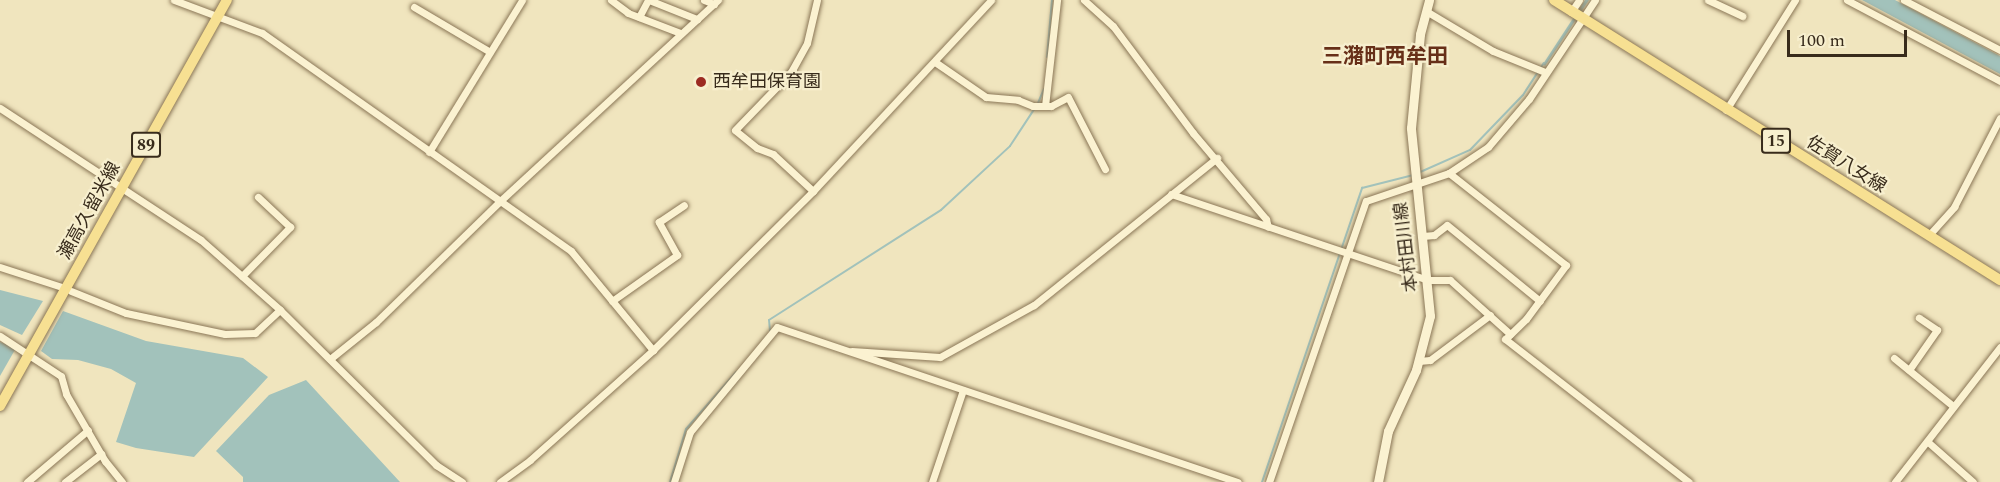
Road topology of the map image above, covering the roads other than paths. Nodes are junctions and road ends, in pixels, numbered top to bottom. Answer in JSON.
{"nodes":[{"id":1,"x":174,"y":0,"type":"edge"},
{"id":2,"x":227,"y":0,"type":"edge"},
{"id":3,"x":522,"y":0,"type":"edge"},
{"id":4,"x":611,"y":0,"type":"edge"},
{"id":5,"x":649,"y":0,"type":"edge"},
{"id":6,"x":704,"y":0,"type":"edge"},
{"id":7,"x":817,"y":0,"type":"edge"},
{"id":8,"x":991,"y":0,"type":"edge"},
{"id":9,"x":1057,"y":0,"type":"edge"},
{"id":10,"x":1084,"y":0,"type":"edge"},
{"id":11,"x":1429,"y":0,"type":"edge"},
{"id":12,"x":1554,"y":0,"type":"edge"},
{"id":13,"x":1579,"y":0,"type":"edge"},
{"id":14,"x":1595,"y":0,"type":"edge"},
{"id":15,"x":1708,"y":0,"type":"edge"},
{"id":16,"x":1795,"y":0,"type":"edge"},
{"id":17,"x":1847,"y":0,"type":"edge"},
{"id":18,"x":1904,"y":0,"type":"edge"},
{"id":19,"x":716,"y":2,"type":"edge"},
{"id":20,"x":414,"y":7,"type":"dead end"},
{"id":21,"x":1426,"y":11,"type":"junction"},
{"id":22,"x":1575,"y":15,"type":"junction"},
{"id":23,"x":1742,"y":16,"type":"dead end"},
{"id":24,"x":639,"y":17,"type":"junction"},
{"id":25,"x":217,"y":18,"type":"junction"},
{"id":26,"x":697,"y":19,"type":"junction"},
{"id":27,"x":680,"y":33,"type":"junction"},
{"id":28,"x":2000,"y":50,"type":"edge"},
{"id":29,"x":490,"y":52,"type":"junction"},
{"id":30,"x":935,"y":62,"type":"junction"},
{"id":31,"x":1545,"y":72,"type":"junction"},
{"id":32,"x":2000,"y":81,"type":"edge"},
{"id":33,"x":1045,"y":106,"type":"junction"},
{"id":34,"x":0,"y":108,"type":"edge"},
{"id":35,"x":1726,"y":110,"type":"junction"},
{"id":36,"x":2000,"y":118,"type":"edge"},
{"id":37,"x":429,"y":152,"type":"junction"},
{"id":38,"x":1216,"y":158,"type":"junction"},
{"id":39,"x":1105,"y":169,"type":"dead end"},
{"id":40,"x":1449,"y":173,"type":"junction"},
{"id":41,"x":1416,"y":184,"type":"junction"},
{"id":42,"x":122,"y":188,"type":"junction"},
{"id":43,"x":813,"y":191,"type":"junction"},
{"id":44,"x":1172,"y":194,"type":"junction"},
{"id":45,"x":258,"y":197,"type":"dead end"},
{"id":46,"x":499,"y":202,"type":"junction"},
{"id":47,"x":684,"y":205,"type":"dead end"},
{"id":48,"x":1268,"y":227,"type":"junction"},
{"id":49,"x":1929,"y":235,"type":"junction"},
{"id":50,"x":1423,"y":236,"type":"junction"},
{"id":51,"x":1347,"y":254,"type":"junction"},
{"id":52,"x":0,"y":267,"type":"edge"},
{"id":53,"x":242,"y":276,"type":"junction"},
{"id":54,"x":1428,"y":280,"type":"junction"},
{"id":55,"x":2000,"y":280,"type":"edge"},
{"id":56,"x":66,"y":290,"type":"junction"},
{"id":57,"x":612,"y":301,"type":"junction"},
{"id":58,"x":1540,"y":301,"type":"junction"},
{"id":59,"x":280,"y":310,"type":"junction"},
{"id":60,"x":1490,"y":315,"type":"junction"},
{"id":61,"x":1919,"y":318,"type":"dead end"},
{"id":62,"x":1510,"y":334,"type":"junction"},
{"id":63,"x":0,"y":336,"type":"edge"},
{"id":64,"x":2000,"y":347,"type":"edge"},
{"id":65,"x":653,"y":350,"type":"junction"},
{"id":66,"x":840,"y":350,"type":"junction"},
{"id":67,"x":29,"y":353,"type":"junction"},
{"id":68,"x":1894,"y":358,"type":"dead end"},
{"id":69,"x":330,"y":359,"type":"junction"},
{"id":70,"x":1419,"y":361,"type":"junction"},
{"id":71,"x":1909,"y":370,"type":"junction"},
{"id":72,"x":963,"y":390,"type":"junction"},
{"id":73,"x":1,"y":404,"type":"edge"},
{"id":74,"x":1953,"y":406,"type":"junction"},
{"id":75,"x":88,"y":430,"type":"junction"},
{"id":76,"x":1928,"y":442,"type":"junction"},
{"id":77,"x":100,"y":453,"type":"junction"},
{"id":78,"x":27,"y":482,"type":"edge"},
{"id":79,"x":65,"y":482,"type":"edge"},
{"id":80,"x":122,"y":482,"type":"edge"},
{"id":81,"x":462,"y":482,"type":"edge"},
{"id":82,"x":500,"y":482,"type":"edge"},
{"id":83,"x":674,"y":482,"type":"edge"},
{"id":84,"x":932,"y":482,"type":"edge"},
{"id":85,"x":1238,"y":482,"type":"edge"},
{"id":86,"x":1269,"y":482,"type":"edge"},
{"id":87,"x":1378,"y":482,"type":"edge"},
{"id":88,"x":1689,"y":482,"type":"edge"},
{"id":89,"x":1895,"y":482,"type":"edge"},
{"id":90,"x":1973,"y":482,"type":"edge"}],
"edges":[{"from":1,"to":25,"type":"street"},
{"from":2,"to":25,"type":"main road","name":"瀬高久留米線","number":"89"},
{"from":3,"to":29,"type":"street"},
{"from":4,"to":24,"type":"street"},
{"from":5,"to":24,"type":"street"},
{"from":5,"to":26,"type":"street"},
{"from":6,"to":19,"type":"street"},
{"from":7,"to":43,"type":"street"},
{"from":8,"to":30,"type":"street"},
{"from":9,"to":33,"type":"street"},
{"from":10,"to":38,"type":"street"},
{"from":11,"to":21,"type":"main road","name":"本村田川線"},
{"from":12,"to":22,"type":"main road","name":"佐賀八女線","number":"15"},
{"from":13,"to":22,"type":"street"},
{"from":14,"to":22,"type":"street"},
{"from":15,"to":23,"type":"street"},
{"from":16,"to":35,"type":"street"},
{"from":17,"to":32,"type":"street"},
{"from":18,"to":28,"type":"street"},
{"from":19,"to":26,"type":"street"},
{"from":20,"to":29,"type":"street"},
{"from":21,"to":31,"type":"street"},
{"from":21,"to":41,"type":"main road","name":"本村田川線"},
{"from":22,"to":31,"type":"street"},
{"from":22,"to":35,"type":"main road","name":"佐賀八女線","number":"15"},
{"from":24,"to":27,"type":"street"},
{"from":25,"to":37,"type":"street"},
{"from":25,"to":42,"type":"main road","name":"瀬高久留米線","number":"89"},
{"from":26,"to":27,"type":"street"},
{"from":27,"to":46,"type":"street"},
{"from":29,"to":37,"type":"street"},
{"from":30,"to":33,"type":"street"},
{"from":30,"to":43,"type":"street"},
{"from":31,"to":40,"type":"street"},
{"from":33,"to":39,"type":"street"},
{"from":34,"to":42,"type":"street"},
{"from":35,"to":49,"type":"main road","name":"佐賀八女線","number":"15"},
{"from":36,"to":49,"type":"street"},
{"from":37,"to":46,"type":"street"},
{"from":38,"to":44,"type":"street"},
{"from":38,"to":48,"type":"street"},
{"from":40,"to":41,"type":"street"},
{"from":40,"to":58,"type":"street"},
{"from":41,"to":50,"type":"main road","name":"本村田川線"},
{"from":41,"to":51,"type":"street"},
{"from":42,"to":53,"type":"street"},
{"from":42,"to":56,"type":"main road","name":"瀬高久留米線","number":"89"},
{"from":43,"to":65,"type":"street"},
{"from":44,"to":48,"type":"street"},
{"from":44,"to":66,"type":"street"},
{"from":45,"to":53,"type":"street"},
{"from":46,"to":57,"type":"street"},
{"from":46,"to":69,"type":"street"},
{"from":47,"to":57,"type":"street"},
{"from":48,"to":51,"type":"street"},
{"from":49,"to":55,"type":"main road","name":"佐賀八女線","number":"15"},
{"from":50,"to":54,"type":"main road","name":"本村田川線"},
{"from":50,"to":58,"type":"street"},
{"from":51,"to":54,"type":"street"},
{"from":51,"to":86,"type":"street"},
{"from":52,"to":56,"type":"street"},
{"from":53,"to":59,"type":"street"},
{"from":54,"to":60,"type":"street"},
{"from":54,"to":70,"type":"main road","name":"本村田川線"},
{"from":56,"to":59,"type":"street"},
{"from":56,"to":67,"type":"main road","name":"瀬高久留米線","number":"89"},
{"from":57,"to":65,"type":"street"},
{"from":58,"to":62,"type":"street"},
{"from":59,"to":69,"type":"street"},
{"from":60,"to":62,"type":"street"},
{"from":60,"to":70,"type":"street"},
{"from":61,"to":71,"type":"street"},
{"from":62,"to":88,"type":"street"},
{"from":63,"to":67,"type":"street"},
{"from":64,"to":74,"type":"street"},
{"from":65,"to":82,"type":"street"},
{"from":66,"to":72,"type":"street"},
{"from":66,"to":83,"type":"street"},
{"from":67,"to":73,"type":"main road","name":"瀬高久留米線","number":"89"},
{"from":67,"to":75,"type":"street"},
{"from":68,"to":71,"type":"street"},
{"from":69,"to":81,"type":"street"},
{"from":70,"to":87,"type":"main road","name":"本村田川線"},
{"from":71,"to":74,"type":"street"},
{"from":72,"to":84,"type":"street"},
{"from":72,"to":85,"type":"street"},
{"from":74,"to":76,"type":"street"},
{"from":75,"to":77,"type":"street"},
{"from":75,"to":78,"type":"street"},
{"from":76,"to":89,"type":"street"},
{"from":76,"to":90,"type":"street"},
{"from":77,"to":79,"type":"street"},
{"from":77,"to":80,"type":"street"}]}
